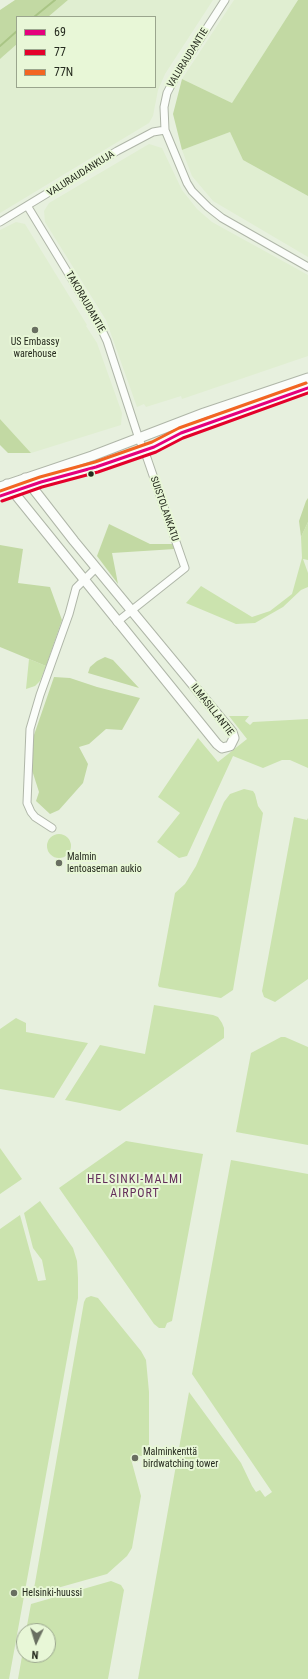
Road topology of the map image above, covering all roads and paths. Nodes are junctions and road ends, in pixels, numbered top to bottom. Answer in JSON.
{"nodes":[{"id":1,"x":225,"y":0,"type":"edge"},
{"id":2,"x":164,"y":130,"type":"junction"},
{"id":3,"x":28,"y":207,"type":"junction"},
{"id":4,"x":0,"y":222,"type":"edge"},
{"id":5,"x":308,"y":266,"type":"edge"},
{"id":6,"x":308,"y":378,"type":"edge"},
{"id":7,"x":308,"y":388,"type":"edge"},
{"id":8,"x":139,"y":439,"type":"junction"},
{"id":9,"x":143,"y":450,"type":"junction"},
{"id":10,"x":28,"y":482,"type":"junction"},
{"id":11,"x":6,"y":487,"type":"edge"},
{"id":12,"x":0,"y":496,"type":"edge"},
{"id":13,"x":96,"y":568,"type":"junction"},
{"id":14,"x":84,"y":580,"type":"junction"},
{"id":15,"x":131,"y":611,"type":"junction"},
{"id":16,"x":117,"y":622,"type":"junction"},
{"id":17,"x":52,"y":828,"type":"dead end"}],
"edges":[{"from":1,"to":2,"type":"street","name":"VALURAUDANTIE"},
{"from":2,"to":3,"type":"street","name":"VALURAUDANKUJA"},
{"from":2,"to":5,"type":"street","name":"VALURAUDANTIE"},
{"from":3,"to":4,"type":"street","name":"VALURAUDANKUJA"},
{"from":3,"to":8,"type":"street","name":"TAKORAUDANTIE"},
{"from":6,"to":8,"type":"main road"},
{"from":7,"to":9,"type":"main road"},
{"from":8,"to":9,"type":"street","name":"TAKORAUDANTIE"},
{"from":8,"to":10,"type":"main road"},
{"from":9,"to":10,"type":"main road"},
{"from":9,"to":15,"type":"street","name":"SUISTOLANKATU"},
{"from":10,"to":11,"type":"main road"},
{"from":10,"to":13,"type":"main road","name":"ILMASILLANTIE"},
{"from":11,"to":12,"type":"main road"},
{"from":11,"to":14,"type":"main road","name":"ILMASILLANTIE"},
{"from":13,"to":14,"type":"street"},
{"from":13,"to":15,"type":"main road","name":"ILMASILLANTIE"},
{"from":14,"to":16,"type":"main road","name":"ILMASILLANTIE"},
{"from":14,"to":17,"type":"street"},
{"from":15,"to":16,"type":"street"},
{"from":15,"to":16,"type":"main road","name":"ILMASILLANTIE"}]}
